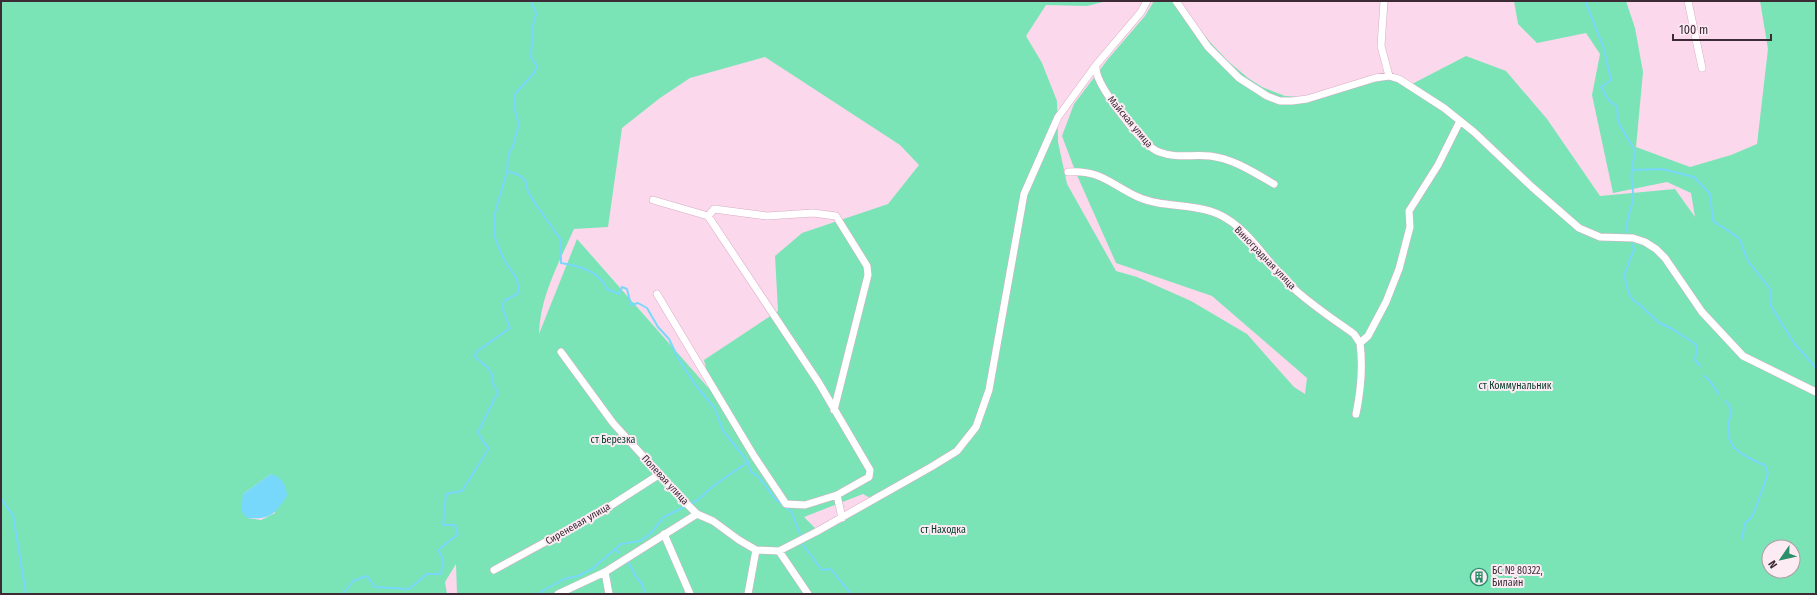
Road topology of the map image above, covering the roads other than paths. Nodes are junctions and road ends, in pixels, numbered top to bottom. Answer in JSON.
{"nodes":[{"id":1,"x":1147,"y":1,"type":"edge"},
{"id":2,"x":1176,"y":1,"type":"edge"},
{"id":3,"x":1384,"y":1,"type":"edge"},
{"id":4,"x":1688,"y":1,"type":"edge"},
{"id":5,"x":1096,"y":65,"type":"junction"},
{"id":6,"x":1702,"y":68,"type":"dead end"},
{"id":7,"x":1389,"y":76,"type":"junction"},
{"id":8,"x":1460,"y":121,"type":"junction"},
{"id":9,"x":1068,"y":172,"type":"dead end"},
{"id":10,"x":1274,"y":184,"type":"dead end"},
{"id":11,"x":653,"y":200,"type":"dead end"},
{"id":12,"x":708,"y":216,"type":"junction"},
{"id":13,"x":657,"y":294,"type":"dead end"},
{"id":14,"x":1360,"y":343,"type":"junction"},
{"id":15,"x":562,"y":352,"type":"dead end"},
{"id":16,"x":1816,"y":392,"type":"edge"},
{"id":17,"x":834,"y":410,"type":"junction"},
{"id":18,"x":1356,"y":414,"type":"dead end"},
{"id":19,"x":660,"y":474,"type":"junction"},
{"id":20,"x":837,"y":496,"type":"junction"},
{"id":21,"x":694,"y":511,"type":"junction"},
{"id":22,"x":842,"y":518,"type":"junction"},
{"id":23,"x":664,"y":534,"type":"junction"},
{"id":24,"x":756,"y":550,"type":"junction"},
{"id":25,"x":779,"y":551,"type":"junction"},
{"id":26,"x":494,"y":570,"type":"dead end"},
{"id":27,"x":605,"y":572,"type":"junction"},
{"id":28,"x":558,"y":594,"type":"edge"},
{"id":29,"x":609,"y":594,"type":"edge"},
{"id":30,"x":690,"y":594,"type":"edge"},
{"id":31,"x":748,"y":594,"type":"edge"},
{"id":32,"x":808,"y":594,"type":"edge"}],
"edges":[{"from":1,"to":5,"type":"street"},
{"from":2,"to":7,"type":"street"},
{"from":3,"to":7,"type":"street"},
{"from":4,"to":6,"type":"street"},
{"from":5,"to":10,"type":"street","name":"Майская улица"},
{"from":5,"to":22,"type":"street"},
{"from":7,"to":8,"type":"street"},
{"from":8,"to":14,"type":"street"},
{"from":8,"to":16,"type":"street"},
{"from":9,"to":14,"type":"street","name":"Виноградная улица"},
{"from":11,"to":12,"type":"street"},
{"from":12,"to":17,"type":"street"},
{"from":12,"to":17,"type":"street"},
{"from":13,"to":20,"type":"street"},
{"from":14,"to":18,"type":"street"},
{"from":15,"to":19,"type":"street","name":"Полевая улица"},
{"from":17,"to":20,"type":"street"},
{"from":19,"to":21,"type":"street","name":"Полевая улица"},
{"from":19,"to":26,"type":"street","name":"Сиреневая улица"},
{"from":20,"to":22,"type":"street"},
{"from":21,"to":23,"type":"street"},
{"from":21,"to":24,"type":"street","name":"Полевая улица"},
{"from":22,"to":25,"type":"street"},
{"from":23,"to":27,"type":"street"},
{"from":23,"to":30,"type":"street"},
{"from":24,"to":25,"type":"street"},
{"from":24,"to":31,"type":"street"},
{"from":25,"to":32,"type":"street"},
{"from":27,"to":28,"type":"street"},
{"from":27,"to":29,"type":"street"}]}
